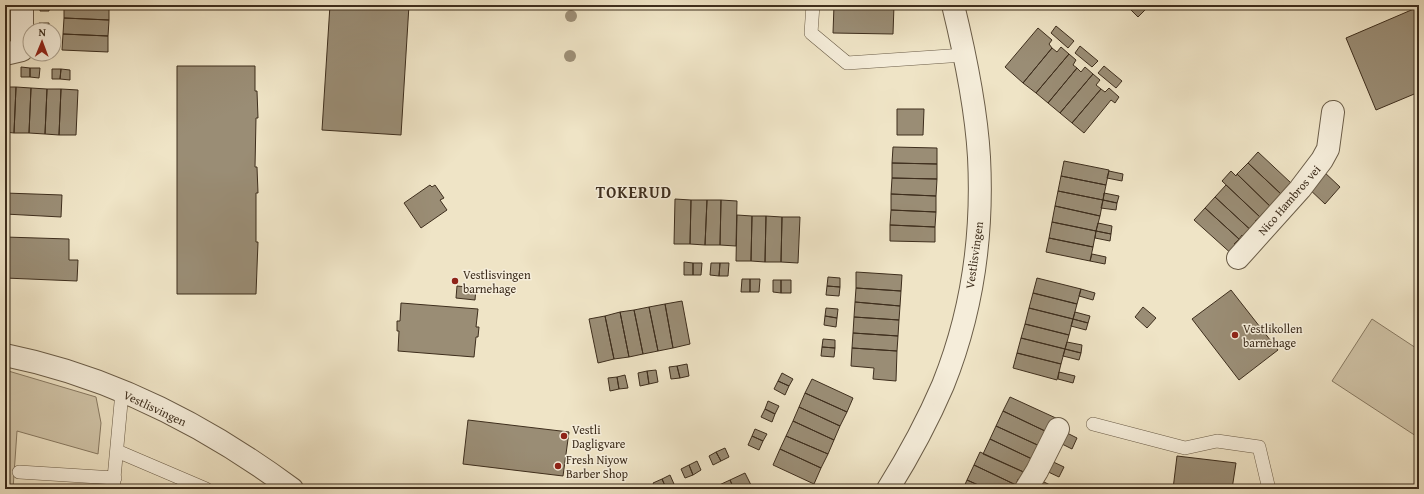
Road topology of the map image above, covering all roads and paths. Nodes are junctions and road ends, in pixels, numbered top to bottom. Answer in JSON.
{"nodes":[{"id":1,"x":22,"y":5,"type":"edge"},
{"id":2,"x":813,"y":5,"type":"edge"},
{"id":3,"x":953,"y":5,"type":"edge"},
{"id":4,"x":5,"y":54,"type":"edge"},
{"id":5,"x":964,"y":55,"type":"junction"},
{"id":6,"x":1333,"y":112,"type":"dead end"},
{"id":7,"x":1238,"y":258,"type":"dead end"},
{"id":8,"x":5,"y":355,"type":"edge"},
{"id":9,"x":122,"y":392,"type":"junction"},
{"id":10,"x":1093,"y":424,"type":"dead end"},
{"id":11,"x":1058,"y":430,"type":"dead end"},
{"id":12,"x":117,"y":451,"type":"junction"},
{"id":13,"x":19,"y":472,"type":"dead end"},
{"id":14,"x":114,"y":484,"type":"edge"},
{"id":15,"x":206,"y":489,"type":"edge"},
{"id":16,"x":292,"y":489,"type":"edge"},
{"id":17,"x":888,"y":489,"type":"edge"},
{"id":18,"x":1026,"y":489,"type":"edge"},
{"id":19,"x":1268,"y":489,"type":"edge"}],
"edges":[{"from":1,"to":4,"type":"street"},
{"from":2,"to":5,"type":"lane"},
{"from":3,"to":5,"type":"street","name":"Vestlisvingen"},
{"from":5,"to":17,"type":"street","name":"Vestlisvingen"},
{"from":6,"to":7,"type":"street","name":"Nico Hambros vei"},
{"from":8,"to":9,"type":"street","name":"Vestlisvingen"},
{"from":9,"to":12,"type":"lane"},
{"from":9,"to":16,"type":"street","name":"Vestlisvingen"},
{"from":10,"to":19,"type":"lane"},
{"from":11,"to":18,"type":"street"},
{"from":12,"to":14,"type":"lane"},
{"from":12,"to":15,"type":"lane"},
{"from":13,"to":14,"type":"lane"}]}
